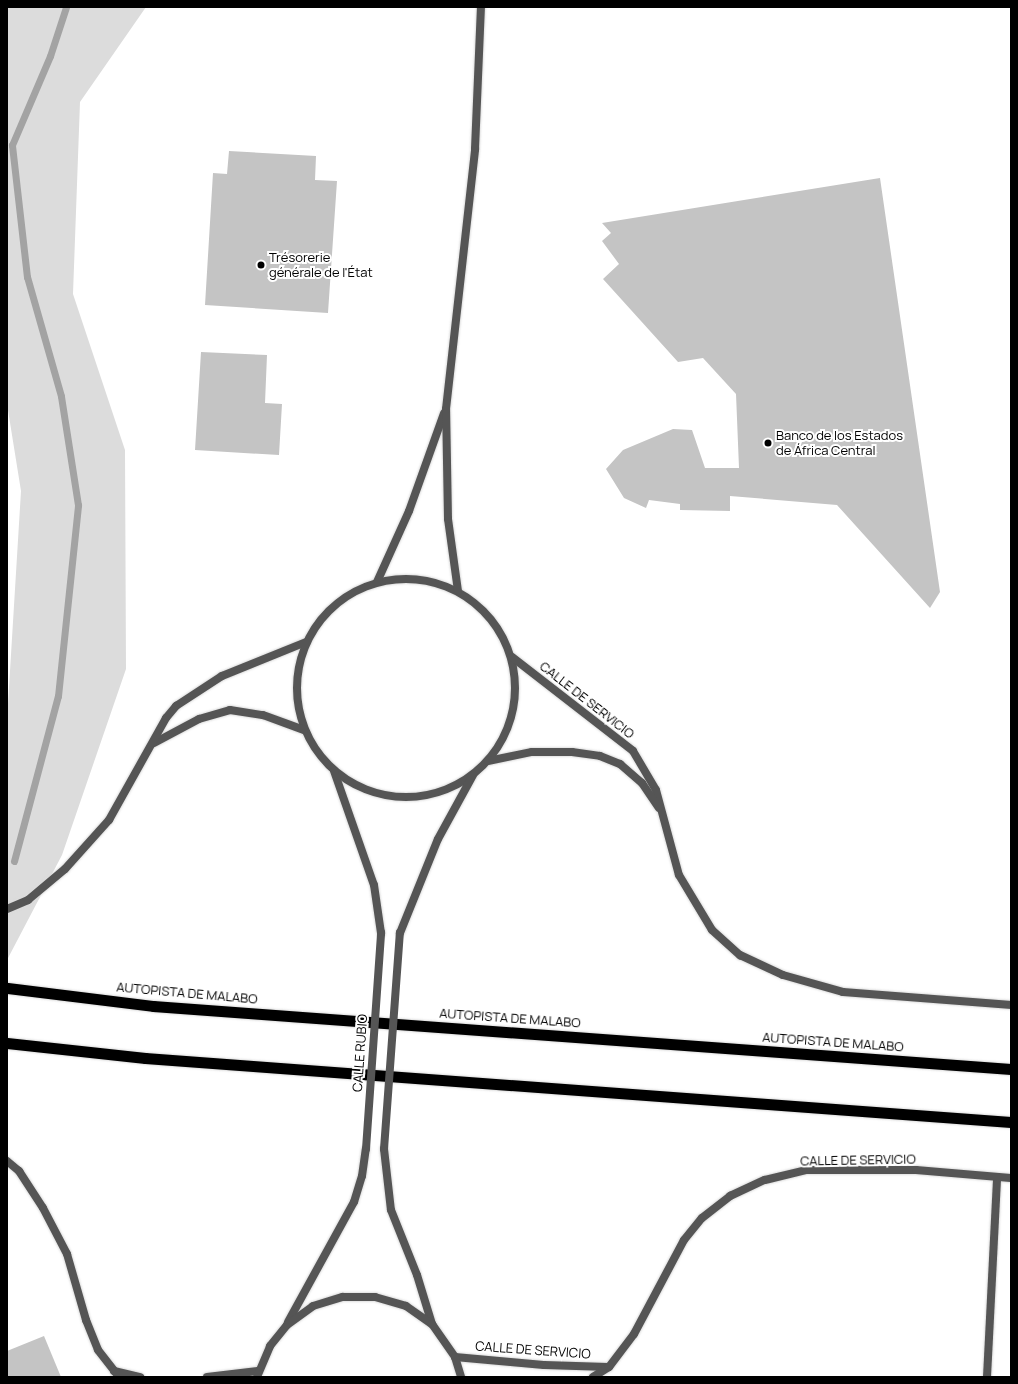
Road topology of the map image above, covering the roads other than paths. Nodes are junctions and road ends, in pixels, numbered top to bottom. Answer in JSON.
{"nodes":[{"id":1,"x":481,"y":7,"type":"edge"},
{"id":2,"x":446,"y":409,"type":"junction"},
{"id":3,"x":377,"y":582,"type":"junction"},
{"id":4,"x":458,"y":591,"type":"junction"},
{"id":5,"x":306,"y":642,"type":"junction"},
{"id":6,"x":512,"y":657,"type":"junction"},
{"id":7,"x":304,"y":730,"type":"junction"},
{"id":8,"x":154,"y":743,"type":"junction"},
{"id":9,"x":488,"y":761,"type":"junction"},
{"id":10,"x":334,"y":771,"type":"junction"},
{"id":11,"x":473,"y":775,"type":"junction"},
{"id":12,"x":660,"y":810,"type":"junction"},
{"id":13,"x":7,"y":910,"type":"edge"},
{"id":14,"x":7,"y":988,"type":"edge"},
{"id":15,"x":1011,"y":1005,"type":"edge"},
{"id":16,"x":7,"y":1043,"type":"edge"},
{"id":17,"x":1011,"y":1069,"type":"edge"},
{"id":18,"x":1011,"y":1122,"type":"edge"},
{"id":19,"x":7,"y":1161,"type":"edge"},
{"id":20,"x":997,"y":1177,"type":"junction"},
{"id":21,"x":1011,"y":1178,"type":"edge"},
{"id":22,"x":432,"y":1324,"type":"junction"},
{"id":23,"x":287,"y":1325,"type":"junction"},
{"id":24,"x":455,"y":1357,"type":"junction"},
{"id":25,"x":609,"y":1366,"type":"junction"},
{"id":26,"x":116,"y":1374,"type":"edge"},
{"id":27,"x":258,"y":1374,"type":"edge"},
{"id":28,"x":140,"y":1377,"type":"edge"},
{"id":29,"x":207,"y":1377,"type":"edge"},
{"id":30,"x":462,"y":1377,"type":"edge"},
{"id":31,"x":593,"y":1377,"type":"edge"},
{"id":32,"x":987,"y":1377,"type":"edge"}],
"edges":[{"from":1,"to":2,"type":"street"},
{"from":2,"to":3,"type":"street"},
{"from":2,"to":4,"type":"street"},
{"from":3,"to":4,"type":"street"},
{"from":3,"to":5,"type":"street"},
{"from":4,"to":6,"type":"street"},
{"from":5,"to":7,"type":"street"},
{"from":5,"to":8,"type":"street"},
{"from":6,"to":9,"type":"street"},
{"from":6,"to":12,"type":"street","name":"CALLE DE SERVICIO"},
{"from":7,"to":8,"type":"street"},
{"from":7,"to":10,"type":"street"},
{"from":8,"to":13,"type":"street"},
{"from":9,"to":11,"type":"street"},
{"from":9,"to":12,"type":"street","name":"CALLE DE SERVICIO"},
{"from":10,"to":11,"type":"street"},
{"from":10,"to":23,"type":"street","name":"CALLE RUBIO","bridge":true},
{"from":11,"to":22,"type":"street","bridge":true},
{"from":12,"to":15,"type":"street","name":"CALLE DE SERVICIO"},
{"from":14,"to":17,"type":"highway","name":"AUTOPISTA DE MALABO"},
{"from":16,"to":18,"type":"highway"},
{"from":19,"to":26,"type":"street"},
{"from":20,"to":21,"type":"street","name":"CALLE DE SERVICIO"},
{"from":20,"to":25,"type":"street","name":"CALLE DE SERVICIO"},
{"from":20,"to":32,"type":"street"},
{"from":22,"to":23,"type":"street"},
{"from":22,"to":24,"type":"street"},
{"from":23,"to":27,"type":"street"},
{"from":24,"to":25,"type":"street","name":"CALLE DE SERVICIO"},
{"from":24,"to":30,"type":"street"},
{"from":25,"to":31,"type":"street","name":"CALLE DE SERVICIO"},
{"from":26,"to":28,"type":"street"},
{"from":27,"to":29,"type":"street"}]}
